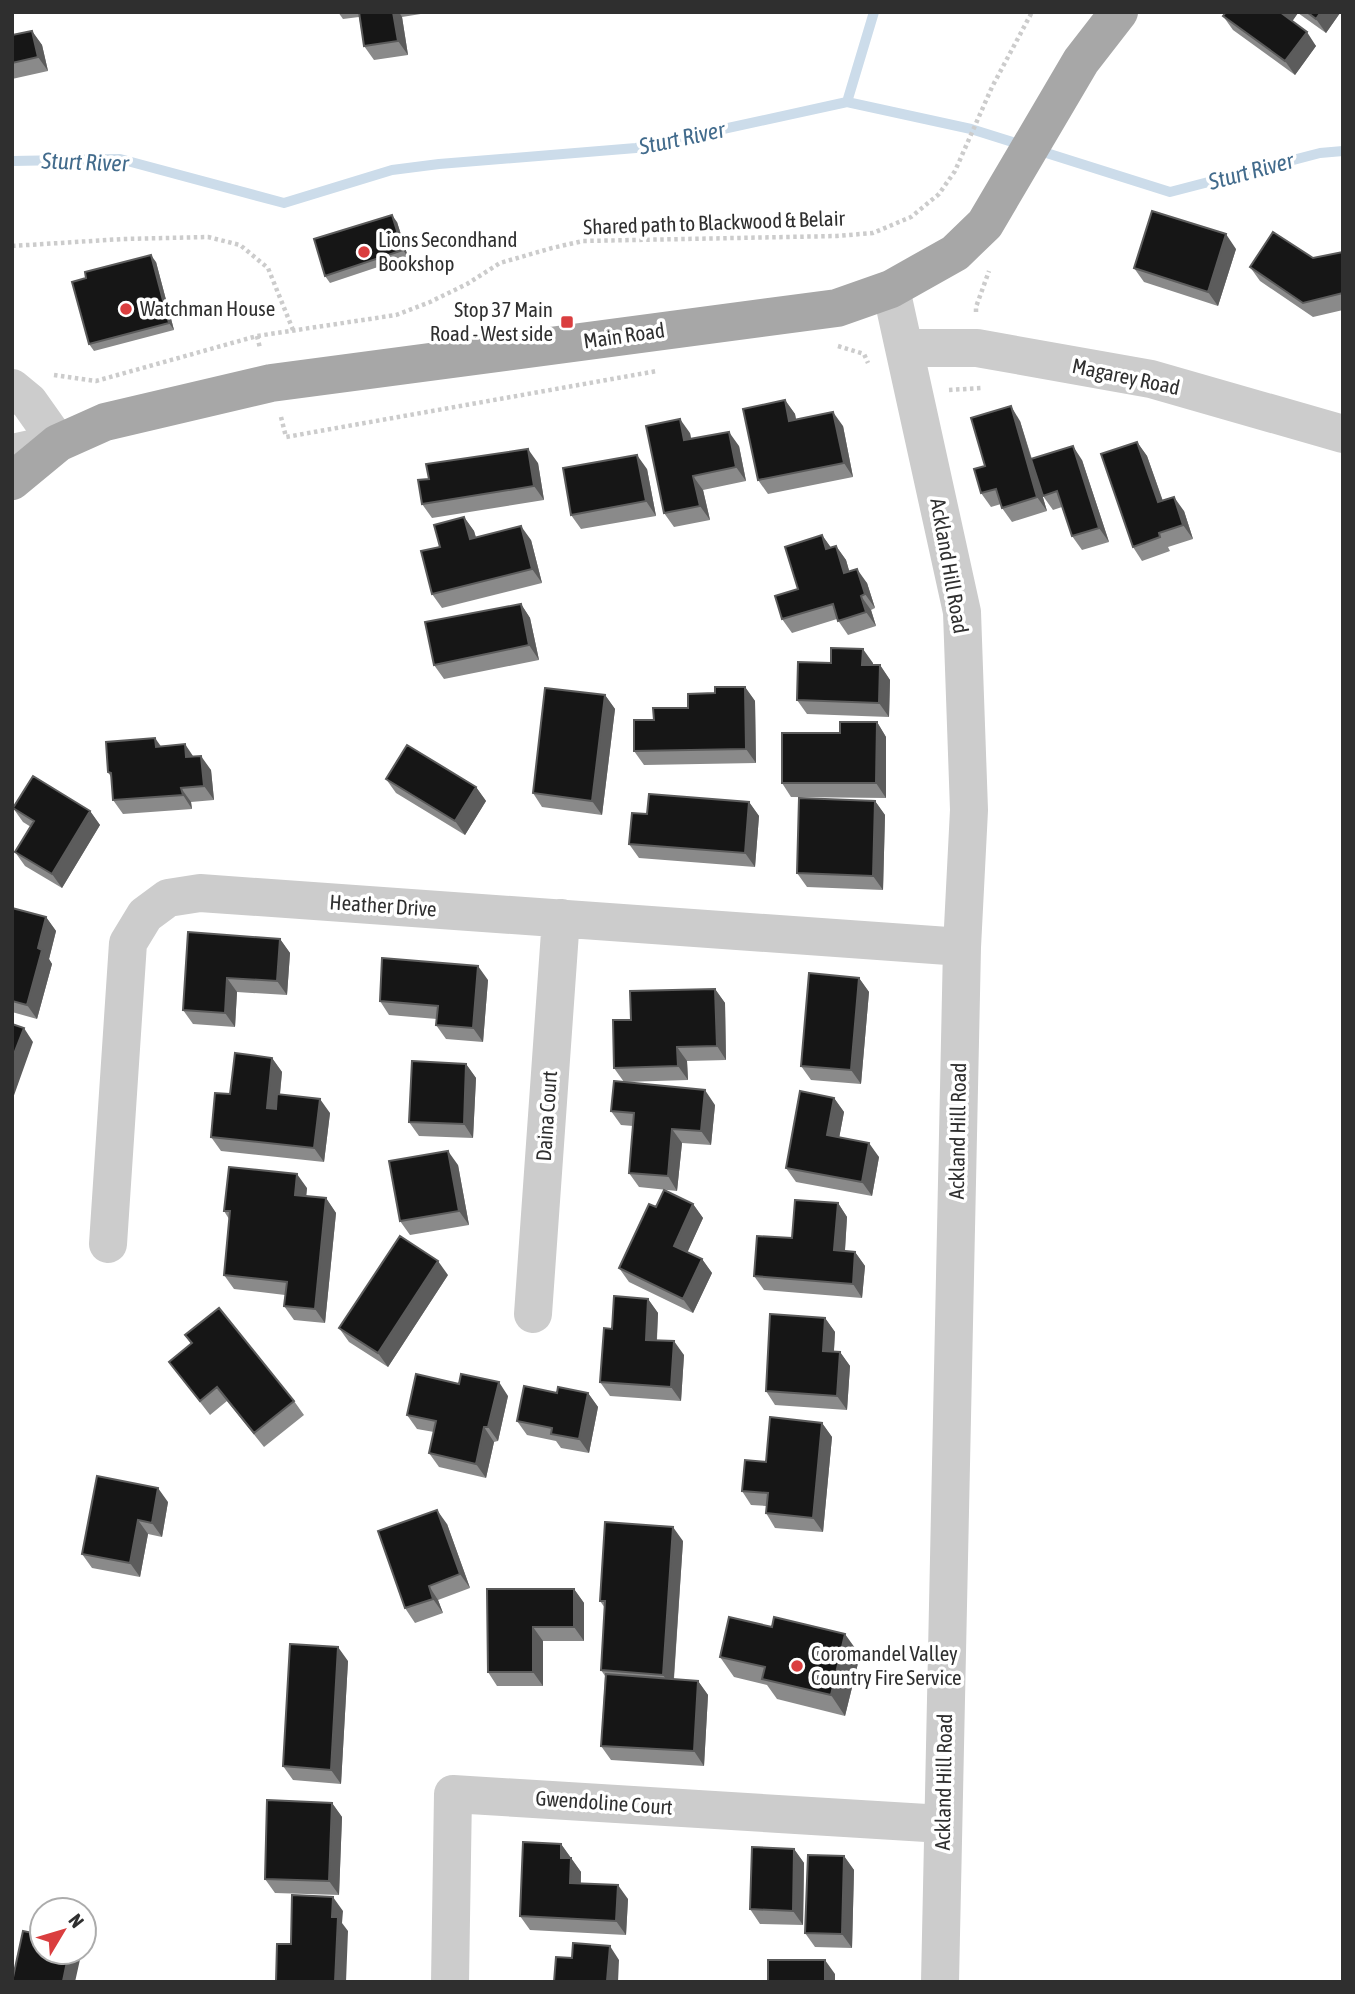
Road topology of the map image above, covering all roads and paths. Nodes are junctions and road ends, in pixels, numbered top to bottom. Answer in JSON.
{"nodes":[{"id":1,"x":1032,"y":12,"type":"edge"},
{"id":2,"x":1119,"y":12,"type":"edge"},
{"id":3,"x":12,"y":246,"type":"edge"},
{"id":4,"x":990,"y":268,"type":"dead end"},
{"id":5,"x":891,"y":289,"type":"junction"},
{"id":6,"x":293,"y":330,"type":"junction"},
{"id":7,"x":905,"y":348,"type":"junction"},
{"id":8,"x":976,"y":348,"type":"junction"},
{"id":9,"x":49,"y":374,"type":"dead end"},
{"id":10,"x":12,"y":388,"type":"edge"},
{"id":11,"x":954,"y":390,"type":"dead end"},
{"id":12,"x":1343,"y":434,"type":"edge"},
{"id":13,"x":58,"y":443,"type":"junction"},
{"id":14,"x":12,"y":453,"type":"edge"},
{"id":15,"x":12,"y":481,"type":"edge"},
{"id":16,"x":561,"y":918,"type":"junction"},
{"id":17,"x":962,"y":947,"type":"junction"},
{"id":18,"x":108,"y":1244,"type":"dead end"},
{"id":19,"x":533,"y":1314,"type":"dead end"},
{"id":20,"x":943,"y":1824,"type":"junction"},
{"id":21,"x":450,"y":1982,"type":"edge"},
{"id":22,"x":940,"y":1982,"type":"edge"}],
"edges":[{"from":1,"to":6,"type":"path","name":"Shared path to Blackwood & Belair"},
{"from":2,"to":5,"type":"main road","name":"Main Road"},
{"from":3,"to":6,"type":"path"},
{"from":4,"to":8,"type":"path"},
{"from":5,"to":7,"type":"street","name":"Ackland Hill Road"},
{"from":5,"to":13,"type":"main road","name":"Main Road"},
{"from":6,"to":9,"type":"path","name":"Shared path to Blackwood & Belair"},
{"from":7,"to":8,"type":"street","name":"Magarey Road"},
{"from":7,"to":17,"type":"street","name":"Ackland Hill Road"},
{"from":8,"to":11,"type":"path"},
{"from":8,"to":12,"type":"street","name":"Magarey Road"},
{"from":10,"to":13,"type":"street"},
{"from":13,"to":14,"type":"street"},
{"from":13,"to":15,"type":"main road","name":"Main Road"},
{"from":16,"to":17,"type":"street","name":"Heather Drive"},
{"from":16,"to":18,"type":"street","name":"Heather Drive"},
{"from":16,"to":19,"type":"street","name":"Daina Court"},
{"from":17,"to":20,"type":"street","name":"Ackland Hill Road"},
{"from":20,"to":21,"type":"street","name":"Gwendoline Court"},
{"from":20,"to":22,"type":"street","name":"Ackland Hill Road"}]}
